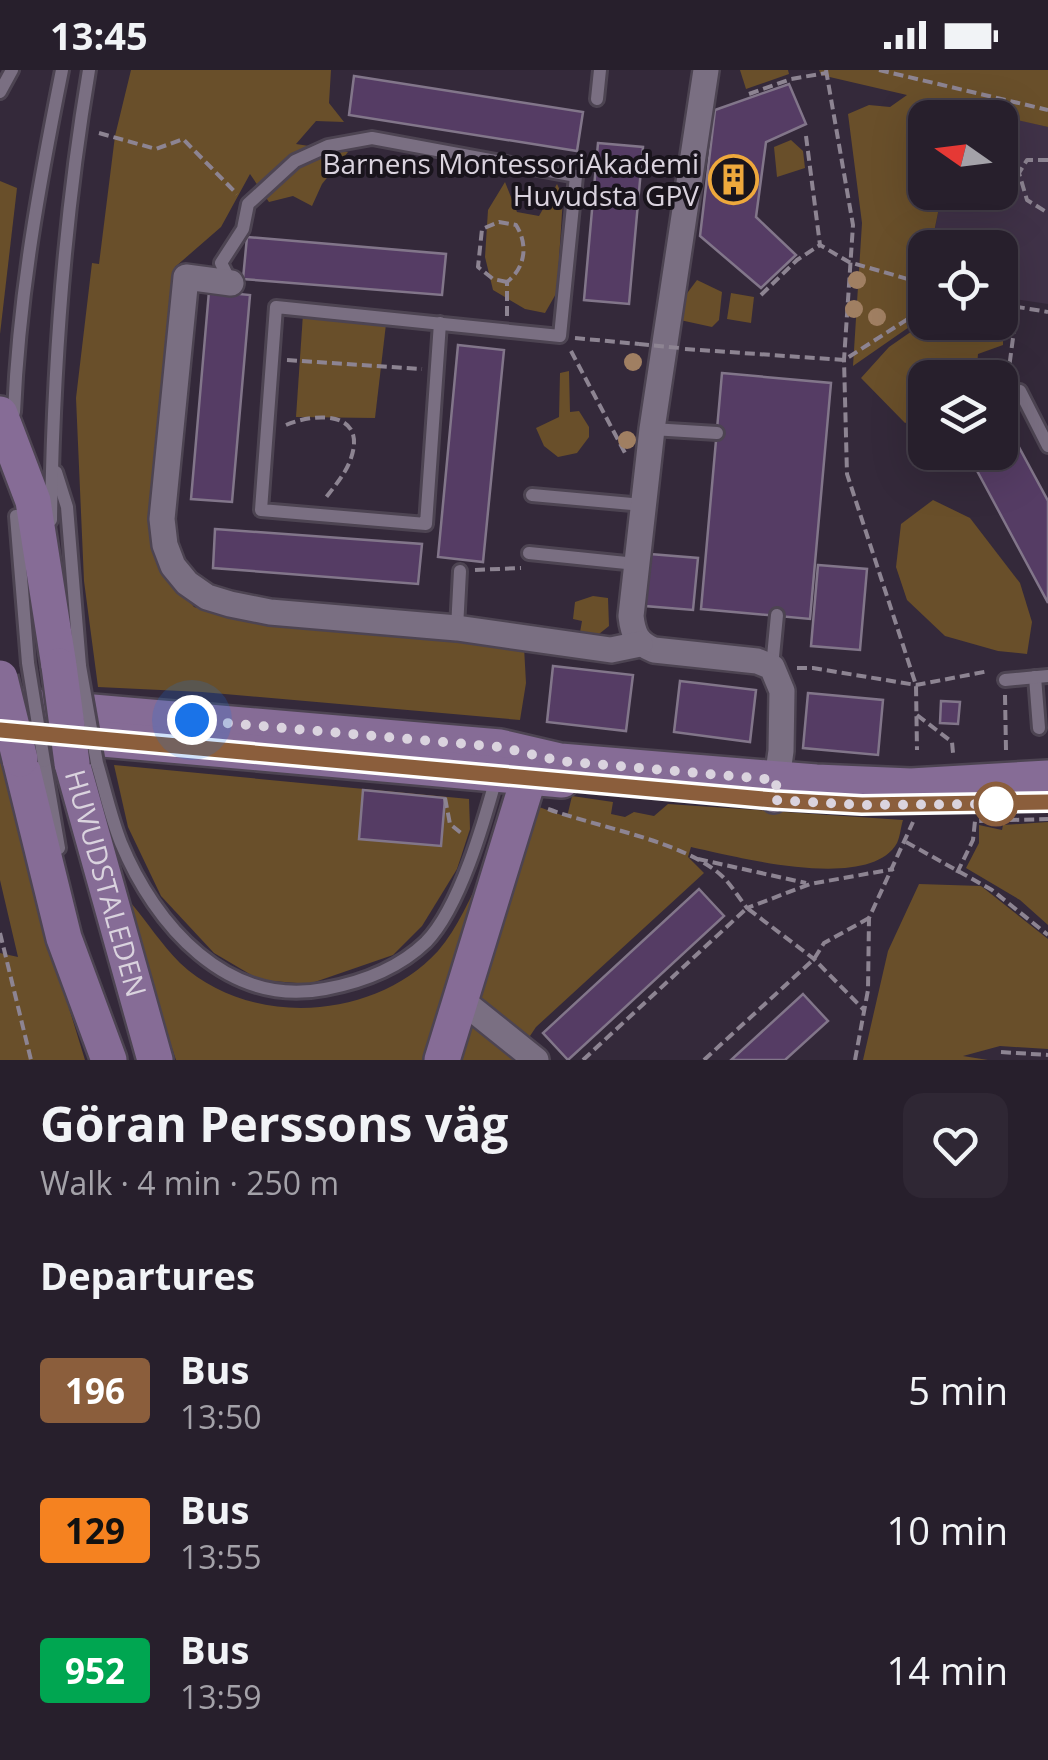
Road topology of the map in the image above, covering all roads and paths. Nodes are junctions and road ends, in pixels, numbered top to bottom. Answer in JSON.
{"nodes":[{"id":1,"x":12,"y":70,"type":"edge"},
{"id":2,"x":62,"y":70,"type":"edge"},
{"id":3,"x":89,"y":70,"type":"edge"},
{"id":4,"x":600,"y":70,"type":"edge"},
{"id":5,"x":706,"y":70,"type":"edge"},
{"id":6,"x":879,"y":70,"type":"edge"},
{"id":7,"x":826,"y":71,"type":"edge"},
{"id":8,"x":0,"y":92,"type":"edge"},
{"id":9,"x":749,"y":94,"type":"dead end"},
{"id":10,"x":597,"y":98,"type":"dead end"},
{"id":11,"x":1048,"y":110,"type":"edge"},
{"id":12,"x":104,"y":134,"type":"dead end"},
{"id":13,"x":806,"y":136,"type":"dead end"},
{"id":14,"x":1048,"y":160,"type":"edge"},
{"id":15,"x":248,"y":204,"type":"junction"},
{"id":16,"x":1048,"y":213,"type":"edge"},
{"id":17,"x":820,"y":245,"type":"junction"},
{"id":18,"x":849,"y":262,"type":"junction"},
{"id":19,"x":908,"y":279,"type":"edge"},
{"id":20,"x":507,"y":282,"type":"junction"},
{"id":21,"x":232,"y":283,"type":"joint"},
{"id":22,"x":761,"y":295,"type":"dead end"},
{"id":23,"x":1018,"y":308,"type":"edge"},
{"id":24,"x":1048,"y":312,"type":"edge"},
{"id":25,"x":908,"y":319,"type":"edge"},
{"id":26,"x":440,"y":323,"type":"junction"},
{"id":27,"x":506,"y":330,"type":"junction"},
{"id":28,"x":1013,"y":340,"type":"edge"},
{"id":29,"x":272,"y":358,"type":"junction"},
{"id":30,"x":844,"y":360,"type":"junction"},
{"id":31,"x":435,"y":370,"type":"junction"},
{"id":32,"x":1020,"y":392,"type":"joint"},
{"id":33,"x":7,"y":413,"type":"edge"},
{"id":34,"x":652,"y":428,"type":"junction"},
{"id":35,"x":717,"y":432,"type":"dead end"},
{"id":36,"x":267,"y":433,"type":"junction"},
{"id":37,"x":1048,"y":446,"type":"edge"},
{"id":38,"x":626,"y":454,"type":"dead end"},
{"id":39,"x":52,"y":460,"type":"junction"},
{"id":40,"x":532,"y":496,"type":"dead end"},
{"id":41,"x":642,"y":505,"type":"junction"},
{"id":42,"x":320,"y":515,"type":"junction"},
{"id":43,"x":16,"y":516,"type":"dead end"},
{"id":44,"x":529,"y":553,"type":"joint"},
{"id":45,"x":636,"y":564,"type":"junction"},
{"id":46,"x":460,"y":571,"type":"joint"},
{"id":47,"x":50,"y":602,"type":"junction"},
{"id":48,"x":776,"y":616,"type":"dead end"},
{"id":49,"x":457,"y":628,"type":"junction"},
{"id":50,"x":640,"y":644,"type":"junction"},
{"id":51,"x":772,"y":667,"type":"junction"},
{"id":52,"x":42,"y":668,"type":"edge"},
{"id":53,"x":1041,"y":677,"type":"edge"},
{"id":54,"x":1004,"y":680,"type":"junction"},
{"id":55,"x":916,"y":686,"type":"junction"},
{"id":56,"x":0,"y":704,"type":"edge"},
{"id":57,"x":916,"y":714,"type":"junction"},
{"id":58,"x":1040,"y":728,"type":"dead end"},
{"id":59,"x":0,"y":730,"type":"edge"},
{"id":60,"x":916,"y":750,"type":"dead end"},
{"id":61,"x":1006,"y":750,"type":"dead end"},
{"id":62,"x":954,"y":758,"type":"dead end"},
{"id":63,"x":59,"y":762,"type":"junction"},
{"id":64,"x":512,"y":774,"type":"junction"},
{"id":65,"x":1048,"y":778,"type":"edge"},
{"id":66,"x":443,"y":785,"type":"dead end"},
{"id":67,"x":775,"y":790,"type":"junction"},
{"id":68,"x":1048,"y":802,"type":"edge"},
{"id":69,"x":1048,"y":819,"type":"edge"},
{"id":70,"x":913,"y":822,"type":"dead end"},
{"id":71,"x":906,"y":842,"type":"junction"},
{"id":72,"x":476,"y":845,"type":"junction"},
{"id":73,"x":693,"y":858,"type":"junction"},
{"id":74,"x":894,"y":870,"type":"junction"},
{"id":75,"x":957,"y":872,"type":"junction"},
{"id":76,"x":810,"y":884,"type":"junction"},
{"id":77,"x":747,"y":908,"type":"junction"},
{"id":78,"x":869,"y":918,"type":"junction"},
{"id":79,"x":0,"y":933,"type":"edge"},
{"id":80,"x":1048,"y":935,"type":"edge"},
{"id":81,"x":814,"y":959,"type":"junction"},
{"id":82,"x":460,"y":999,"type":"junction"},
{"id":83,"x":864,"y":1010,"type":"junction"},
{"id":84,"x":1001,"y":1052,"type":"dead end"},
{"id":85,"x":1048,"y":1055,"type":"edge"},
{"id":86,"x":31,"y":1060,"type":"edge"},
{"id":87,"x":109,"y":1060,"type":"edge"},
{"id":88,"x":154,"y":1060,"type":"edge"},
{"id":89,"x":442,"y":1060,"type":"edge"},
{"id":90,"x":536,"y":1060,"type":"edge"},
{"id":91,"x":583,"y":1060,"type":"edge"},
{"id":92,"x":704,"y":1060,"type":"edge"},
{"id":93,"x":855,"y":1060,"type":"edge"}],
"edges":[{"from":1,"to":8,"type":"lane"},
{"from":2,"to":33,"type":"lane"},
{"from":3,"to":39,"type":"lane"},
{"from":4,"to":10,"type":"lane"},
{"from":5,"to":34,"type":"street"},
{"from":6,"to":11,"type":"path"},
{"from":7,"to":9,"type":"path"},
{"from":7,"to":18,"type":"path"},
{"from":12,"to":15,"type":"path"},
{"from":13,"to":17,"type":"path"},
{"from":14,"to":16,"type":"path"},
{"from":15,"to":21,"type":"lane"},
{"from":15,"to":27,"type":"lane"},
{"from":17,"to":18,"type":"path"},
{"from":17,"to":22,"type":"path"},
{"from":18,"to":19,"type":"path"},
{"from":18,"to":30,"type":"path"},
{"from":20,"to":20,"type":"path"},
{"from":20,"to":27,"type":"path"},
{"from":21,"to":49,"type":"street"},
{"from":23,"to":24,"type":"path"},
{"from":25,"to":30,"type":"path"},
{"from":26,"to":27,"type":"lane"},
{"from":26,"to":29,"type":"lane"},
{"from":26,"to":31,"type":"lane"},
{"from":28,"to":32,"type":"path"},
{"from":29,"to":31,"type":"path"},
{"from":29,"to":36,"type":"lane"},
{"from":30,"to":38,"type":"path","bridge":true},
{"from":30,"to":55,"type":"path"},
{"from":31,"to":42,"type":"lane"},
{"from":32,"to":37,"type":"lane"},
{"from":33,"to":47,"type":"street","name":"HUVUDSTALEDEN"},
{"from":34,"to":35,"type":"lane"},
{"from":34,"to":41,"type":"street"},
{"from":36,"to":42,"type":"lane"},
{"from":36,"to":42,"type":"path"},
{"from":39,"to":47,"type":"lane"},
{"from":39,"to":52,"type":"lane"},
{"from":40,"to":41,"type":"lane"},
{"from":41,"to":45,"type":"street"},
{"from":43,"to":52,"type":"lane"},
{"from":44,"to":45,"type":"lane"},
{"from":44,"to":46,"type":"path"},
{"from":45,"to":50,"type":"street"},
{"from":46,"to":49,"type":"lane"},
{"from":47,"to":52,"type":"street","name":"HUVUDSTALEDEN"},
{"from":48,"to":51,"type":"lane"},
{"from":49,"to":50,"type":"street"},
{"from":50,"to":51,"type":"street"},
{"from":51,"to":55,"type":"path"},
{"from":51,"to":67,"type":"street"},
{"from":52,"to":63,"type":"street","name":"HUVUDSTALEDEN","bridge":true},
{"from":52,"to":63,"type":"street","name":"HUVUDSTALEDEN","bridge":true},
{"from":53,"to":54,"type":"lane"},
{"from":53,"to":58,"type":"lane"},
{"from":54,"to":55,"type":"path"},
{"from":54,"to":61,"type":"path"},
{"from":55,"to":57,"type":"path"},
{"from":56,"to":64,"type":"street"},
{"from":57,"to":60,"type":"path"},
{"from":57,"to":62,"type":"path"},
{"from":59,"to":64,"type":"street"},
{"from":63,"to":72,"type":"lane"},
{"from":63,"to":87,"type":"street","name":"HUVUDSTALEDEN"},
{"from":63,"to":88,"type":"street","name":"HUVUDSTALEDEN"},
{"from":64,"to":67,"type":"street"},
{"from":64,"to":72,"type":"lane"},
{"from":64,"to":73,"type":"path"},
{"from":64,"to":82,"type":"street"},
{"from":65,"to":67,"type":"street"},
{"from":66,"to":72,"type":"path"},
{"from":67,"to":68,"type":"street"},
{"from":69,"to":75,"type":"path"},
{"from":70,"to":71,"type":"path"},
{"from":71,"to":74,"type":"path"},
{"from":71,"to":75,"type":"path"},
{"from":73,"to":76,"type":"path"},
{"from":73,"to":77,"type":"path"},
{"from":74,"to":76,"type":"path"},
{"from":74,"to":78,"type":"path"},
{"from":75,"to":80,"type":"path"},
{"from":76,"to":77,"type":"path"},
{"from":77,"to":81,"type":"path"},
{"from":77,"to":91,"type":"path"},
{"from":78,"to":81,"type":"path"},
{"from":78,"to":83,"type":"path"},
{"from":79,"to":86,"type":"path"},
{"from":81,"to":83,"type":"path"},
{"from":81,"to":92,"type":"path"},
{"from":82,"to":89,"type":"street"},
{"from":82,"to":90,"type":"street"},
{"from":83,"to":93,"type":"path"},
{"from":84,"to":85,"type":"path"}]}
